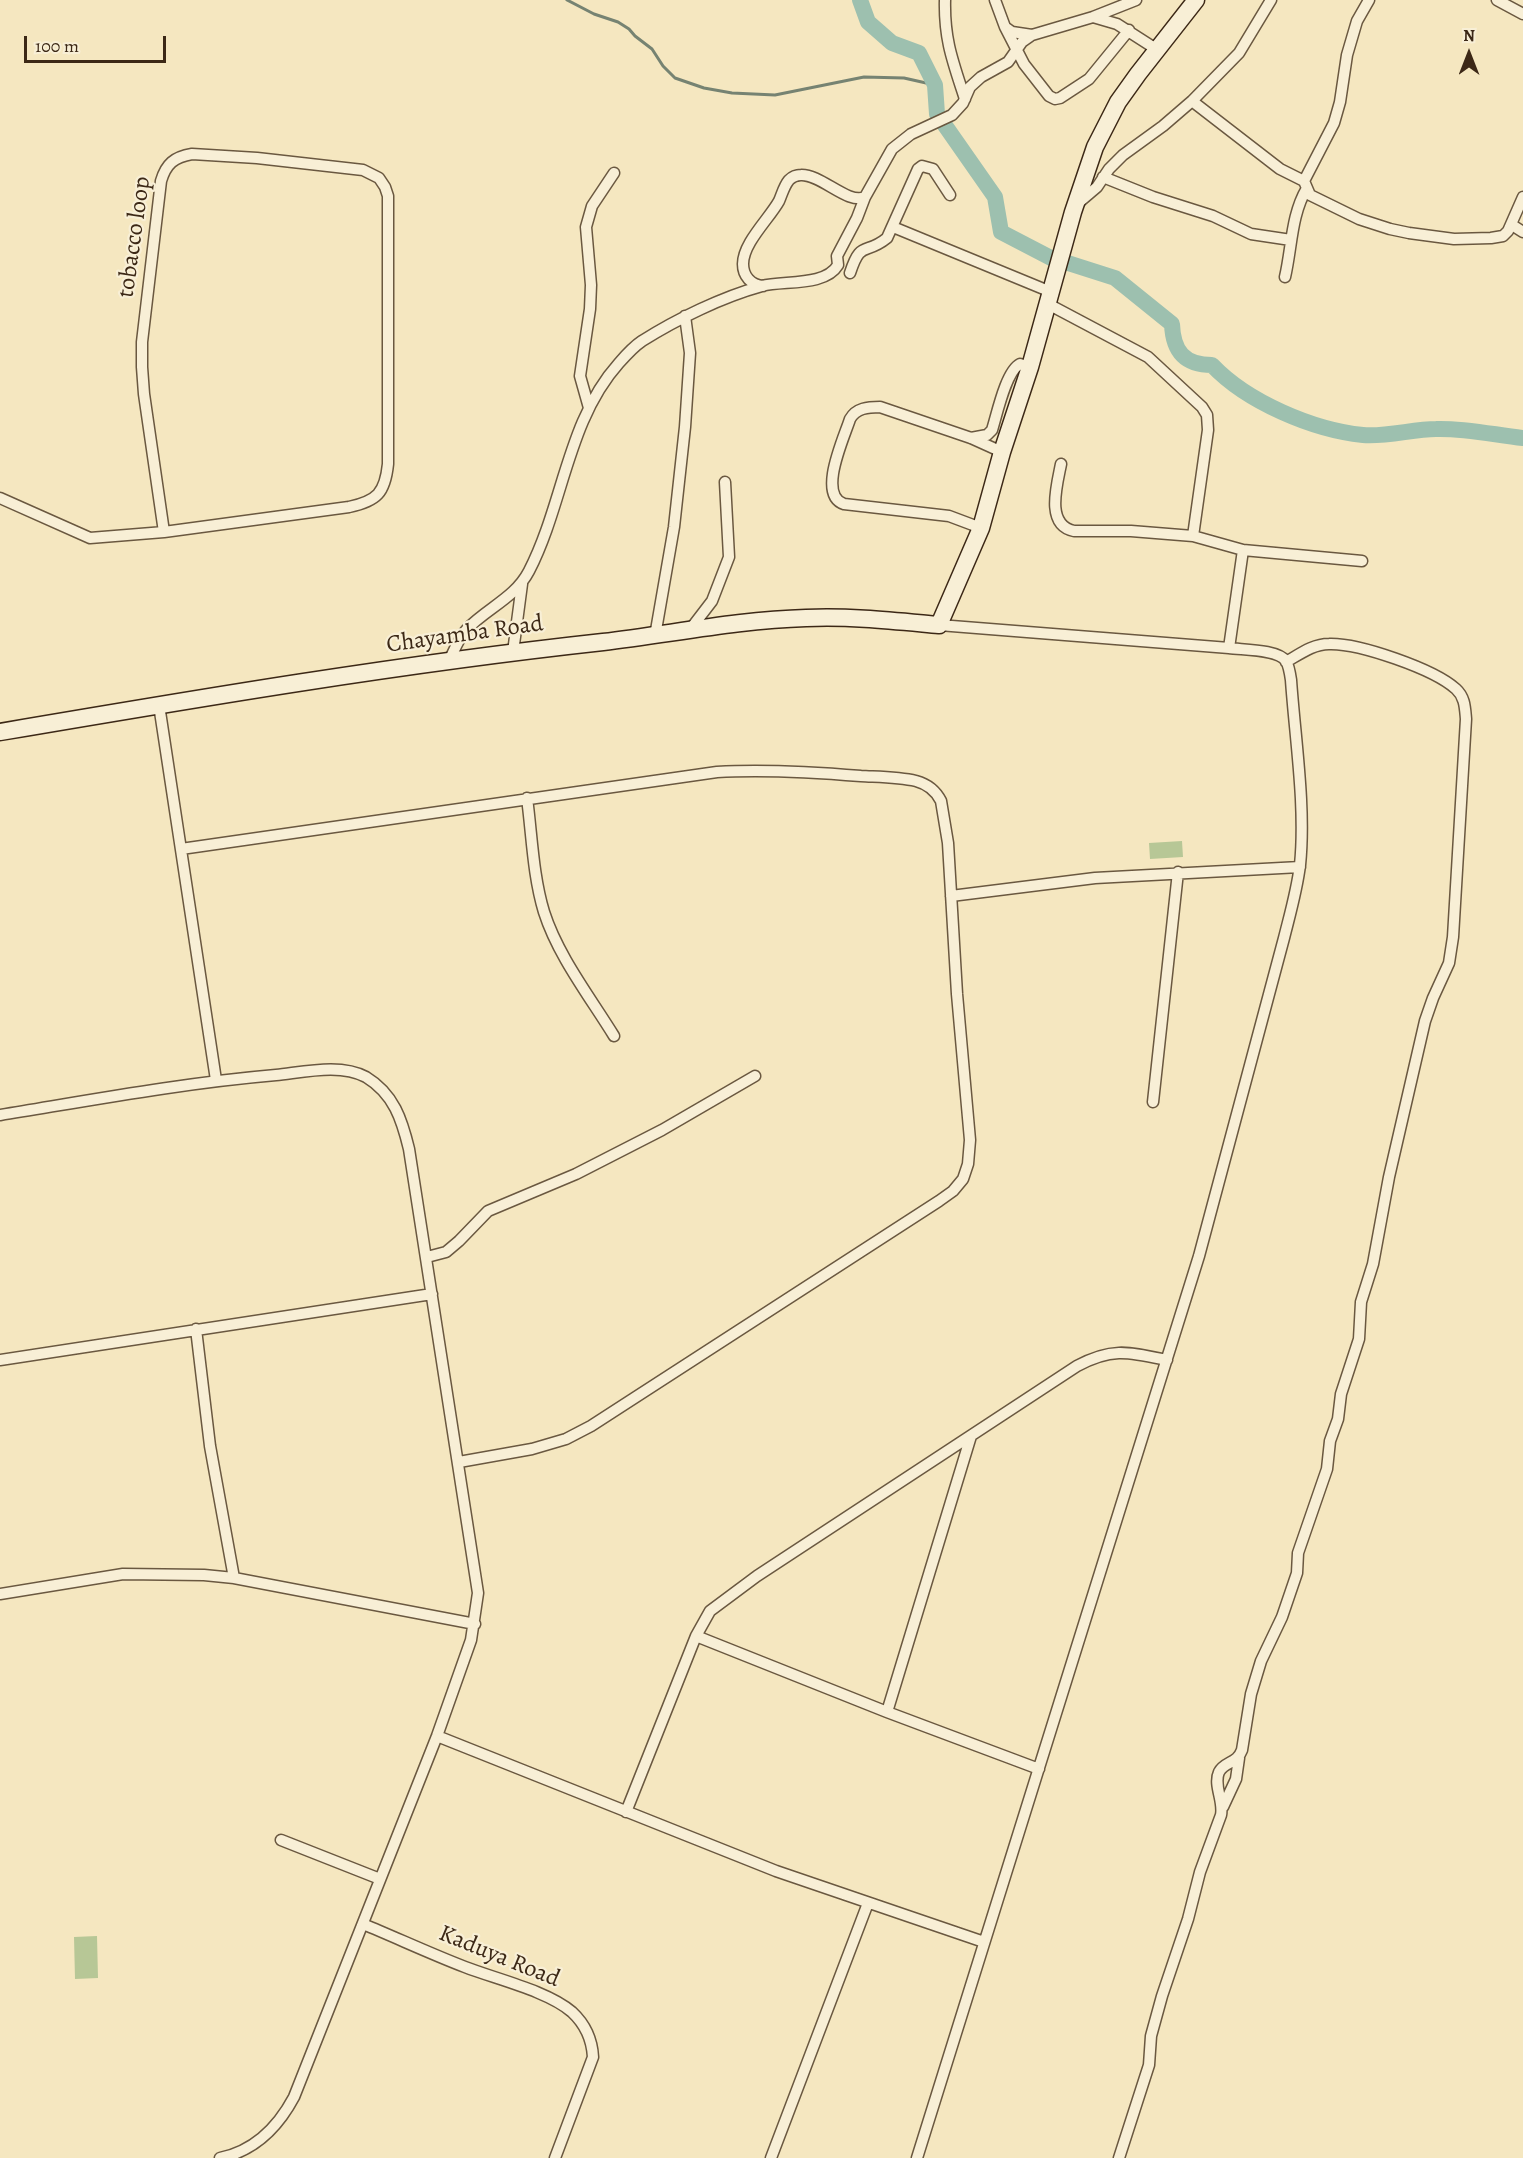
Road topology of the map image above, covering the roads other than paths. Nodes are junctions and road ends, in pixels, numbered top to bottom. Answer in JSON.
{"nodes":[{"id":1,"x":945,"y":0,"type":"edge"},
{"id":2,"x":995,"y":0,"type":"edge"},
{"id":3,"x":1136,"y":0,"type":"edge"},
{"id":4,"x":1196,"y":0,"type":"edge"},
{"id":5,"x":1271,"y":0,"type":"edge"},
{"id":6,"x":1369,"y":0,"type":"edge"},
{"id":7,"x":1497,"y":0,"type":"edge"},
{"id":8,"x":1523,"y":14,"type":"edge"},
{"id":9,"x":1093,"y":17,"type":"junction"},
{"id":10,"x":1005,"y":27,"type":"junction"},
{"id":11,"x":1129,"y":30,"type":"junction"},
{"id":12,"x":1032,"y":35,"type":"junction"},
{"id":13,"x":1156,"y":49,"type":"junction"},
{"id":14,"x":1016,"y":50,"type":"junction"},
{"id":15,"x":964,"y":99,"type":"junction"},
{"id":16,"x":1192,"y":101,"type":"junction"},
{"id":17,"x":614,"y":173,"type":"dead end"},
{"id":18,"x":1103,"y":177,"type":"junction"},
{"id":19,"x":1305,"y":185,"type":"junction"},
{"id":20,"x":950,"y":195,"type":"dead end"},
{"id":21,"x":1523,"y":197,"type":"edge"},
{"id":22,"x":865,"y":198,"type":"junction"},
{"id":23,"x":1077,"y":204,"type":"junction"},
{"id":24,"x":1512,"y":225,"type":"junction"},
{"id":25,"x":892,"y":227,"type":"junction"},
{"id":26,"x":1523,"y":231,"type":"edge"},
{"id":27,"x":1292,"y":240,"type":"junction"},
{"id":28,"x":850,"y":273,"type":"dead end"},
{"id":29,"x":1285,"y":277,"type":"dead end"},
{"id":30,"x":763,"y":286,"type":"junction"},
{"id":31,"x":1049,"y":298,"type":"junction"},
{"id":32,"x":685,"y":316,"type":"junction"},
{"id":33,"x":1030,"y":367,"type":"junction"},
{"id":34,"x":589,"y":408,"type":"junction"},
{"id":35,"x":971,"y":438,"type":"junction"},
{"id":36,"x":1002,"y":452,"type":"junction"},
{"id":37,"x":1061,"y":464,"type":"dead end"},
{"id":38,"x":724,"y":482,"type":"dead end"},
{"id":39,"x":0,"y":498,"type":"edge"},
{"id":40,"x":981,"y":528,"type":"junction"},
{"id":41,"x":164,"y":532,"type":"junction"},
{"id":42,"x":1192,"y":536,"type":"junction"},
{"id":43,"x":1243,"y":550,"type":"junction"},
{"id":44,"x":1362,"y":561,"type":"dead end"},
{"id":45,"x":522,"y":584,"type":"junction"},
{"id":46,"x":939,"y":625,"type":"junction"},
{"id":47,"x":689,"y":631,"type":"junction"},
{"id":48,"x":655,"y":636,"type":"junction"},
{"id":49,"x":1229,"y":648,"type":"junction"},
{"id":50,"x":513,"y":652,"type":"junction"},
{"id":51,"x":449,"y":661,"type":"junction"},
{"id":52,"x":1286,"y":662,"type":"junction"},
{"id":53,"x":159,"y":705,"type":"junction"},
{"id":54,"x":0,"y":732,"type":"edge"},
{"id":55,"x":527,"y":798,"type":"junction"},
{"id":56,"x":181,"y":849,"type":"junction"},
{"id":57,"x":1300,"y":867,"type":"junction"},
{"id":58,"x":1178,"y":872,"type":"junction"},
{"id":59,"x":951,"y":896,"type":"junction"},
{"id":60,"x":614,"y":1036,"type":"dead end"},
{"id":61,"x":755,"y":1076,"type":"dead end"},
{"id":62,"x":216,"y":1080,"type":"junction"},
{"id":63,"x":1153,"y":1102,"type":"dead end"},
{"id":64,"x":0,"y":1115,"type":"edge"},
{"id":65,"x":427,"y":1257,"type":"junction"},
{"id":66,"x":432,"y":1294,"type":"junction"},
{"id":67,"x":196,"y":1329,"type":"junction"},
{"id":68,"x":0,"y":1360,"type":"edge"},
{"id":69,"x":1167,"y":1360,"type":"junction"},
{"id":70,"x":971,"y":1436,"type":"junction"},
{"id":71,"x":459,"y":1462,"type":"junction"},
{"id":72,"x":234,"y":1578,"type":"junction"},
{"id":73,"x":0,"y":1594,"type":"edge"},
{"id":74,"x":475,"y":1624,"type":"junction"},
{"id":75,"x":696,"y":1636,"type":"junction"},
{"id":76,"x":887,"y":1712,"type":"junction"},
{"id":77,"x":437,"y":1737,"type":"junction"},
{"id":78,"x":1239,"y":1758,"type":"junction"},
{"id":79,"x":1039,"y":1769,"type":"junction"},
{"id":80,"x":1223,"y":1807,"type":"junction"},
{"id":81,"x":626,"y":1812,"type":"junction"},
{"id":82,"x":281,"y":1840,"type":"dead end"},
{"id":83,"x":380,"y":1879,"type":"junction"},
{"id":84,"x":868,"y":1904,"type":"junction"},
{"id":85,"x":363,"y":1924,"type":"junction"},
{"id":86,"x":984,"y":1942,"type":"junction"},
{"id":87,"x":220,"y":2158,"type":"edge"},
{"id":88,"x":555,"y":2158,"type":"edge"},
{"id":89,"x":771,"y":2158,"type":"edge"},
{"id":90,"x":917,"y":2158,"type":"edge"},
{"id":91,"x":1119,"y":2158,"type":"edge"}],
"edges":[{"from":1,"to":15,"type":"street"},
{"from":2,"to":10,"type":"street"},
{"from":3,"to":9,"type":"street"},
{"from":4,"to":13,"type":"street"},
{"from":5,"to":16,"type":"street"},
{"from":6,"to":19,"type":"street"},
{"from":7,"to":8,"type":"street"},
{"from":9,"to":11,"type":"street"},
{"from":9,"to":12,"type":"street"},
{"from":10,"to":12,"type":"street"},
{"from":10,"to":14,"type":"street"},
{"from":11,"to":13,"type":"street"},
{"from":11,"to":14,"type":"street"},
{"from":12,"to":14,"type":"street"},
{"from":13,"to":23,"type":"street"},
{"from":14,"to":15,"type":"street"},
{"from":15,"to":22,"type":"street"},
{"from":16,"to":18,"type":"street"},
{"from":16,"to":19,"type":"street"},
{"from":17,"to":34,"type":"street"},
{"from":18,"to":23,"type":"street"},
{"from":18,"to":27,"type":"street"},
{"from":19,"to":24,"type":"street"},
{"from":19,"to":27,"type":"street"},
{"from":20,"to":25,"type":"street"},
{"from":21,"to":24,"type":"street"},
{"from":22,"to":30,"type":"street"},
{"from":22,"to":30,"type":"street"},
{"from":23,"to":31,"type":"street"},
{"from":24,"to":26,"type":"street"},
{"from":25,"to":28,"type":"street"},
{"from":25,"to":31,"type":"street"},
{"from":27,"to":29,"type":"street"},
{"from":30,"to":32,"type":"street"},
{"from":31,"to":33,"type":"street"},
{"from":31,"to":42,"type":"street"},
{"from":32,"to":34,"type":"street"},
{"from":32,"to":48,"type":"street"},
{"from":33,"to":35,"type":"street"},
{"from":33,"to":36,"type":"street"},
{"from":34,"to":45,"type":"street"},
{"from":35,"to":36,"type":"street"},
{"from":35,"to":40,"type":"street"},
{"from":36,"to":40,"type":"street"},
{"from":37,"to":42,"type":"street"},
{"from":38,"to":47,"type":"street"},
{"from":39,"to":41,"type":"street"},
{"from":40,"to":46,"type":"street"},
{"from":41,"to":41,"type":"street","name":"tobacco loop"},
{"from":42,"to":43,"type":"street"},
{"from":43,"to":44,"type":"street"},
{"from":43,"to":49,"type":"street"},
{"from":45,"to":50,"type":"street"},
{"from":45,"to":51,"type":"street"},
{"from":46,"to":47,"type":"street","name":"Chayamba Road"},
{"from":46,"to":49,"type":"street"},
{"from":47,"to":48,"type":"street","name":"Chayamba Road"},
{"from":48,"to":50,"type":"street","name":"Chayamba Road"},
{"from":49,"to":52,"type":"street"},
{"from":50,"to":51,"type":"street","name":"Chayamba Road"},
{"from":51,"to":53,"type":"street","name":"Chayamba Road"},
{"from":52,"to":57,"type":"street"},
{"from":52,"to":78,"type":"street"},
{"from":53,"to":54,"type":"street","name":"Chayamba Road"},
{"from":53,"to":56,"type":"street"},
{"from":55,"to":56,"type":"street"},
{"from":55,"to":59,"type":"street"},
{"from":55,"to":60,"type":"street"},
{"from":56,"to":62,"type":"street"},
{"from":57,"to":58,"type":"street"},
{"from":57,"to":69,"type":"street"},
{"from":58,"to":59,"type":"street"},
{"from":58,"to":63,"type":"street"},
{"from":59,"to":71,"type":"street"},
{"from":61,"to":65,"type":"street"},
{"from":62,"to":64,"type":"street"},
{"from":62,"to":65,"type":"street"},
{"from":65,"to":66,"type":"street"},
{"from":66,"to":67,"type":"street"},
{"from":66,"to":71,"type":"street"},
{"from":67,"to":68,"type":"street"},
{"from":67,"to":72,"type":"street"},
{"from":69,"to":70,"type":"street"},
{"from":69,"to":79,"type":"street"},
{"from":70,"to":75,"type":"street"},
{"from":70,"to":76,"type":"street"},
{"from":71,"to":74,"type":"street"},
{"from":72,"to":73,"type":"street"},
{"from":72,"to":74,"type":"street"},
{"from":74,"to":77,"type":"street"},
{"from":75,"to":76,"type":"street"},
{"from":75,"to":81,"type":"street"},
{"from":76,"to":79,"type":"street"},
{"from":77,"to":81,"type":"street"},
{"from":77,"to":83,"type":"street"},
{"from":78,"to":80,"type":"street"},
{"from":78,"to":80,"type":"street"},
{"from":79,"to":86,"type":"street"},
{"from":80,"to":91,"type":"street"},
{"from":81,"to":84,"type":"street"},
{"from":82,"to":83,"type":"street"},
{"from":83,"to":85,"type":"street"},
{"from":84,"to":86,"type":"street"},
{"from":84,"to":89,"type":"street"},
{"from":85,"to":87,"type":"street"},
{"from":85,"to":88,"type":"street","name":"Kaduya Road"},
{"from":86,"to":90,"type":"street"}]}
